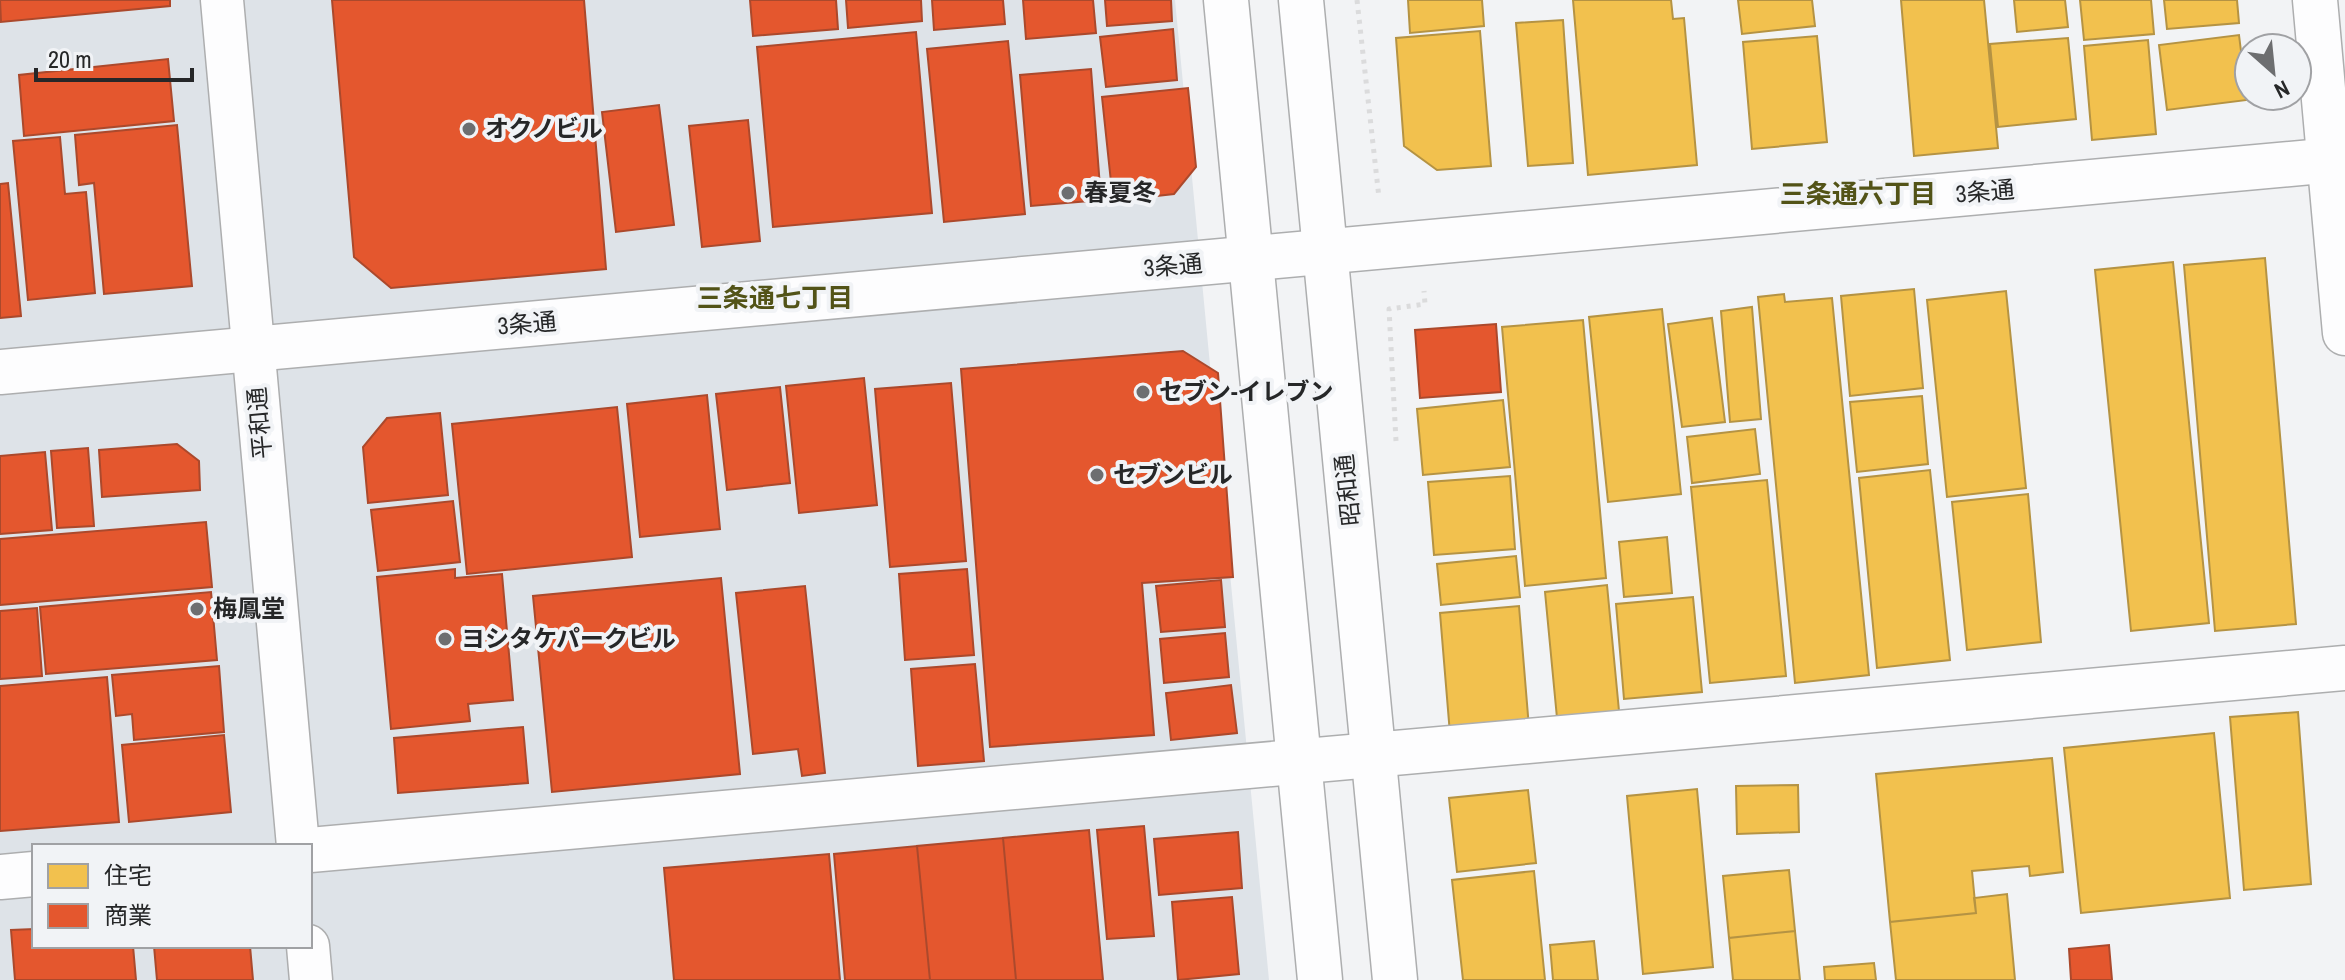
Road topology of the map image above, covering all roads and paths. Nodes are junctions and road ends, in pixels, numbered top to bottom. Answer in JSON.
{"nodes":[{"id":1,"x":222,"y":0,"type":"edge"},
{"id":2,"x":1226,"y":0,"type":"edge"},
{"id":3,"x":1301,"y":0,"type":"edge"},
{"id":4,"x":1357,"y":0,"type":"edge"},
{"id":5,"x":2315,"y":0,"type":"edge"},
{"id":6,"x":1373,"y":144,"type":"dead end"},
{"id":7,"x":2336,"y":160,"type":"edge"},
{"id":8,"x":1325,"y":251,"type":"junction"},
{"id":9,"x":1251,"y":258,"type":"junction"},
{"id":10,"x":2345,"y":333,"type":"edge"},
{"id":11,"x":253,"y":349,"type":"junction"},
{"id":12,"x":0,"y":372,"type":"edge"},
{"id":13,"x":2345,"y":668,"type":"edge"},
{"id":14,"x":1373,"y":755,"type":"junction"},
{"id":15,"x":1299,"y":762,"type":"junction"},
{"id":16,"x":298,"y":844,"type":"edge"},
{"id":17,"x":312,"y":850,"type":"edge"},
{"id":18,"x":32,"y":874,"type":"edge"},
{"id":19,"x":0,"y":877,"type":"edge"},
{"id":20,"x":308,"y":948,"type":"edge"},
{"id":21,"x":311,"y":980,"type":"edge"},
{"id":22,"x":1320,"y":980,"type":"edge"},
{"id":23,"x":1395,"y":980,"type":"edge"}],
"edges":[{"from":1,"to":11,"type":"street","name":"平和通"},
{"from":2,"to":9,"type":"street"},
{"from":3,"to":8,"type":"street","name":"昭和通"},
{"from":4,"to":6,"type":"path"},
{"from":5,"to":7,"type":"street"},
{"from":7,"to":8,"type":"street","name":"3条通"},
{"from":7,"to":10,"type":"street"},
{"from":8,"to":9,"type":"street","name":"3条通"},
{"from":8,"to":14,"type":"street","name":"昭和通"},
{"from":9,"to":11,"type":"street","name":"3条通"},
{"from":9,"to":15,"type":"street"},
{"from":11,"to":12,"type":"street","name":"3条通"},
{"from":11,"to":16,"type":"street","name":"平和通"},
{"from":13,"to":14,"type":"street"},
{"from":14,"to":15,"type":"street"},
{"from":14,"to":23,"type":"street","name":"昭和通"},
{"from":15,"to":17,"type":"street"},
{"from":15,"to":22,"type":"street"},
{"from":18,"to":19,"type":"street"},
{"from":20,"to":21,"type":"street"}]}
